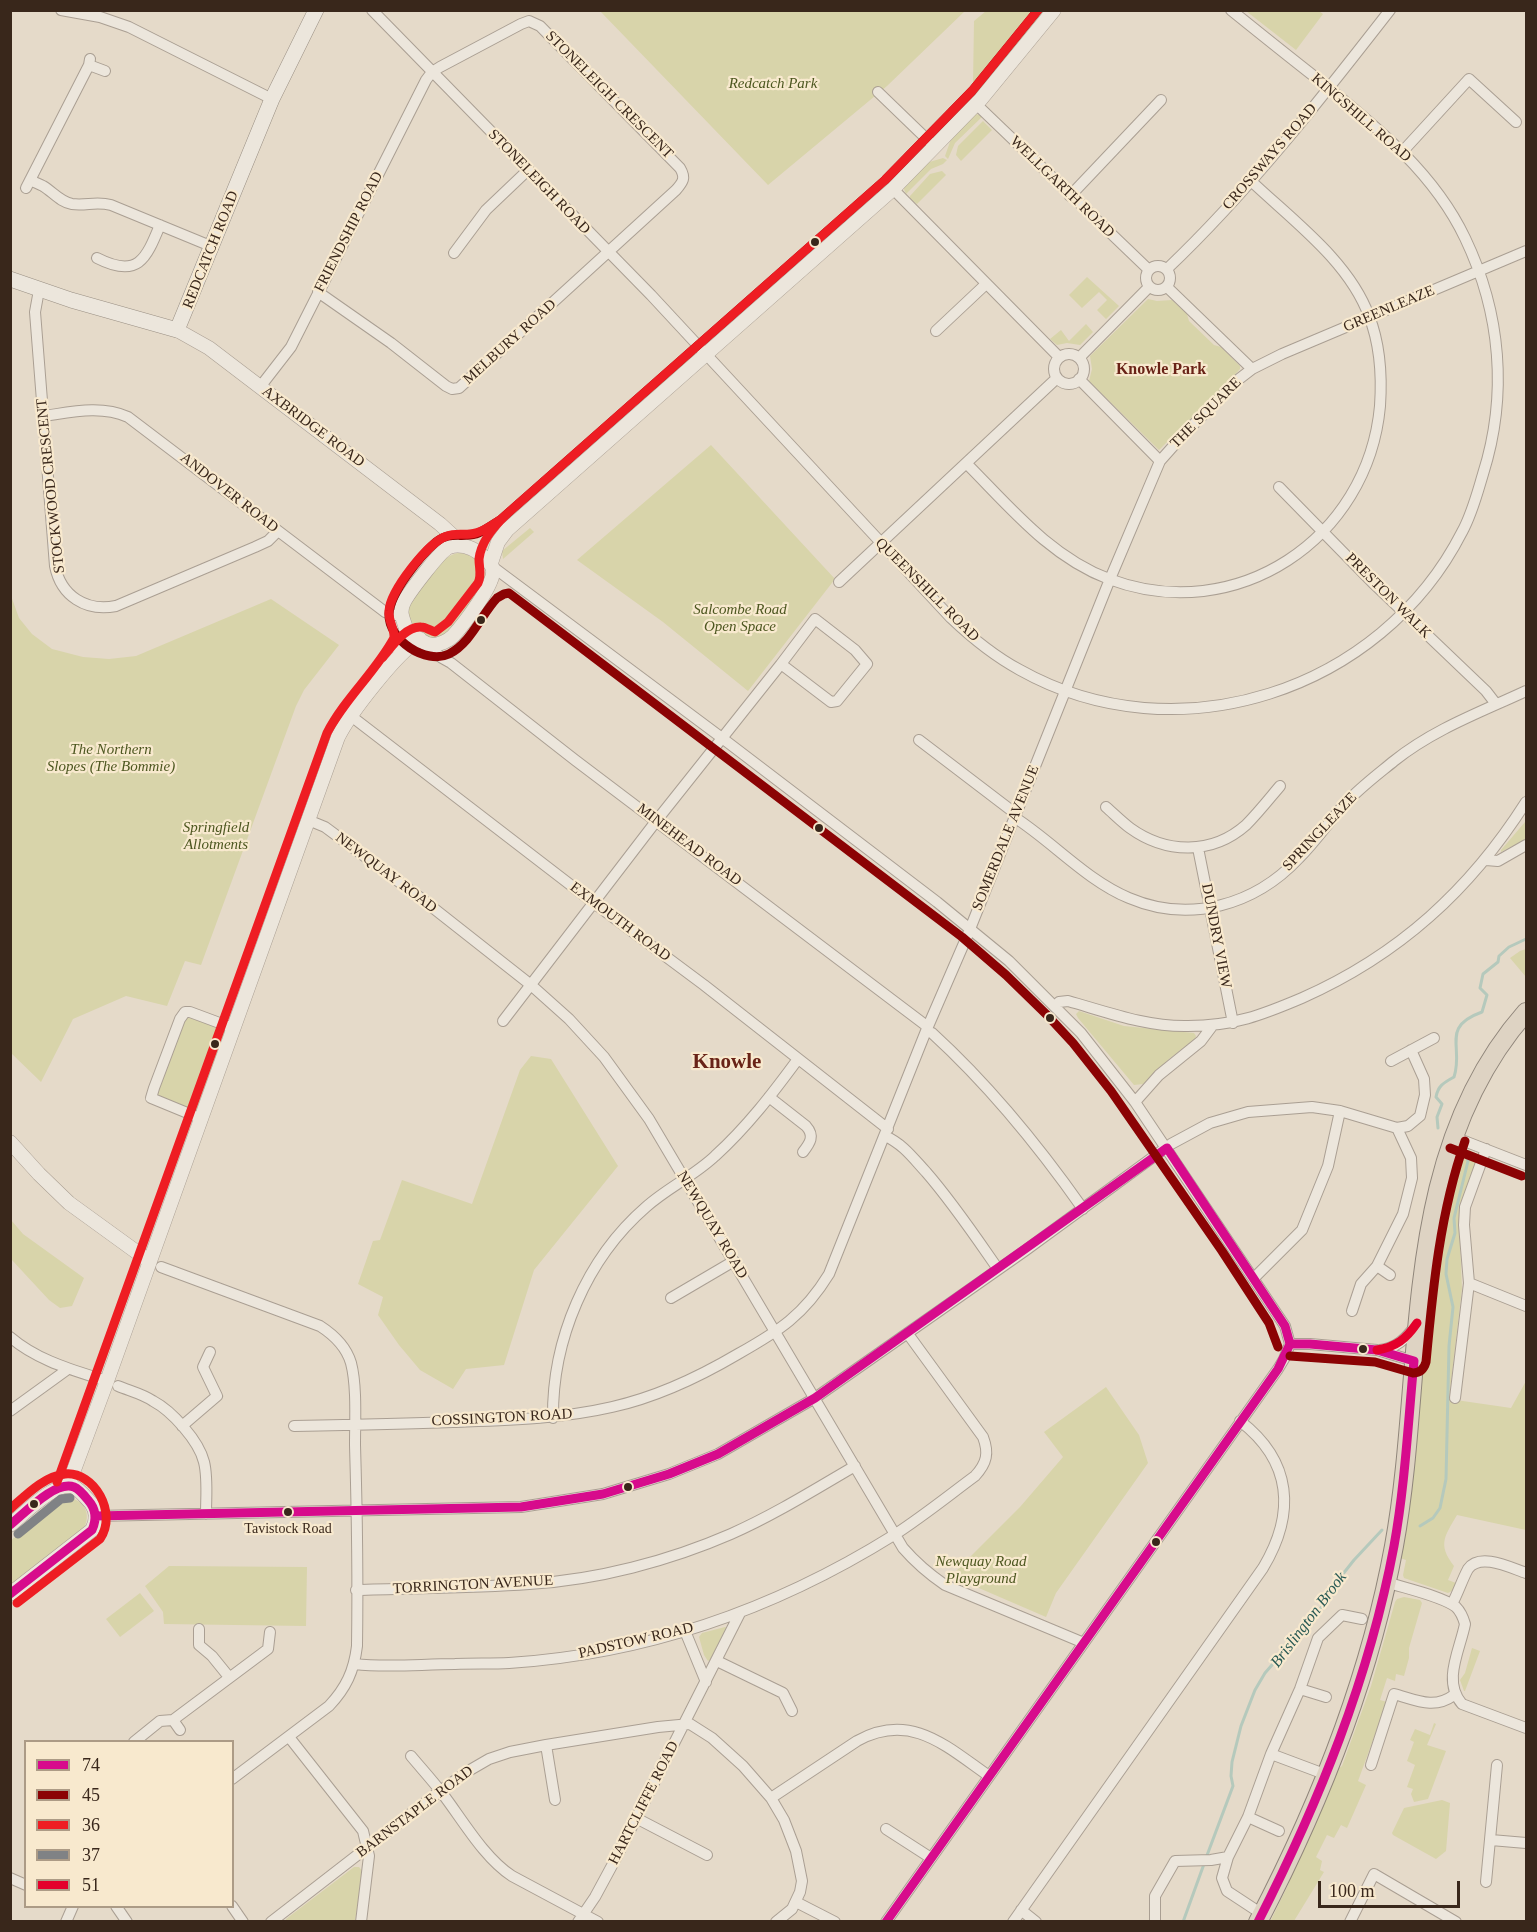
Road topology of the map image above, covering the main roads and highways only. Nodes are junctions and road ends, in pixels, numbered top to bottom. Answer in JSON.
{"nodes":[{"id":1,"x":316,"y":10,"type":"edge"},
{"id":2,"x":10,"y":279,"type":"edge"},
{"id":3,"x":1527,"y":1012,"type":"edge"},
{"id":4,"x":1260,"y":1918,"type":"edge"}],
"edges":[{"from":1,"to":2,"type":"main road","name":"REDCATCH ROAD"},
{"from":3,"to":4,"type":"highway"}]}
